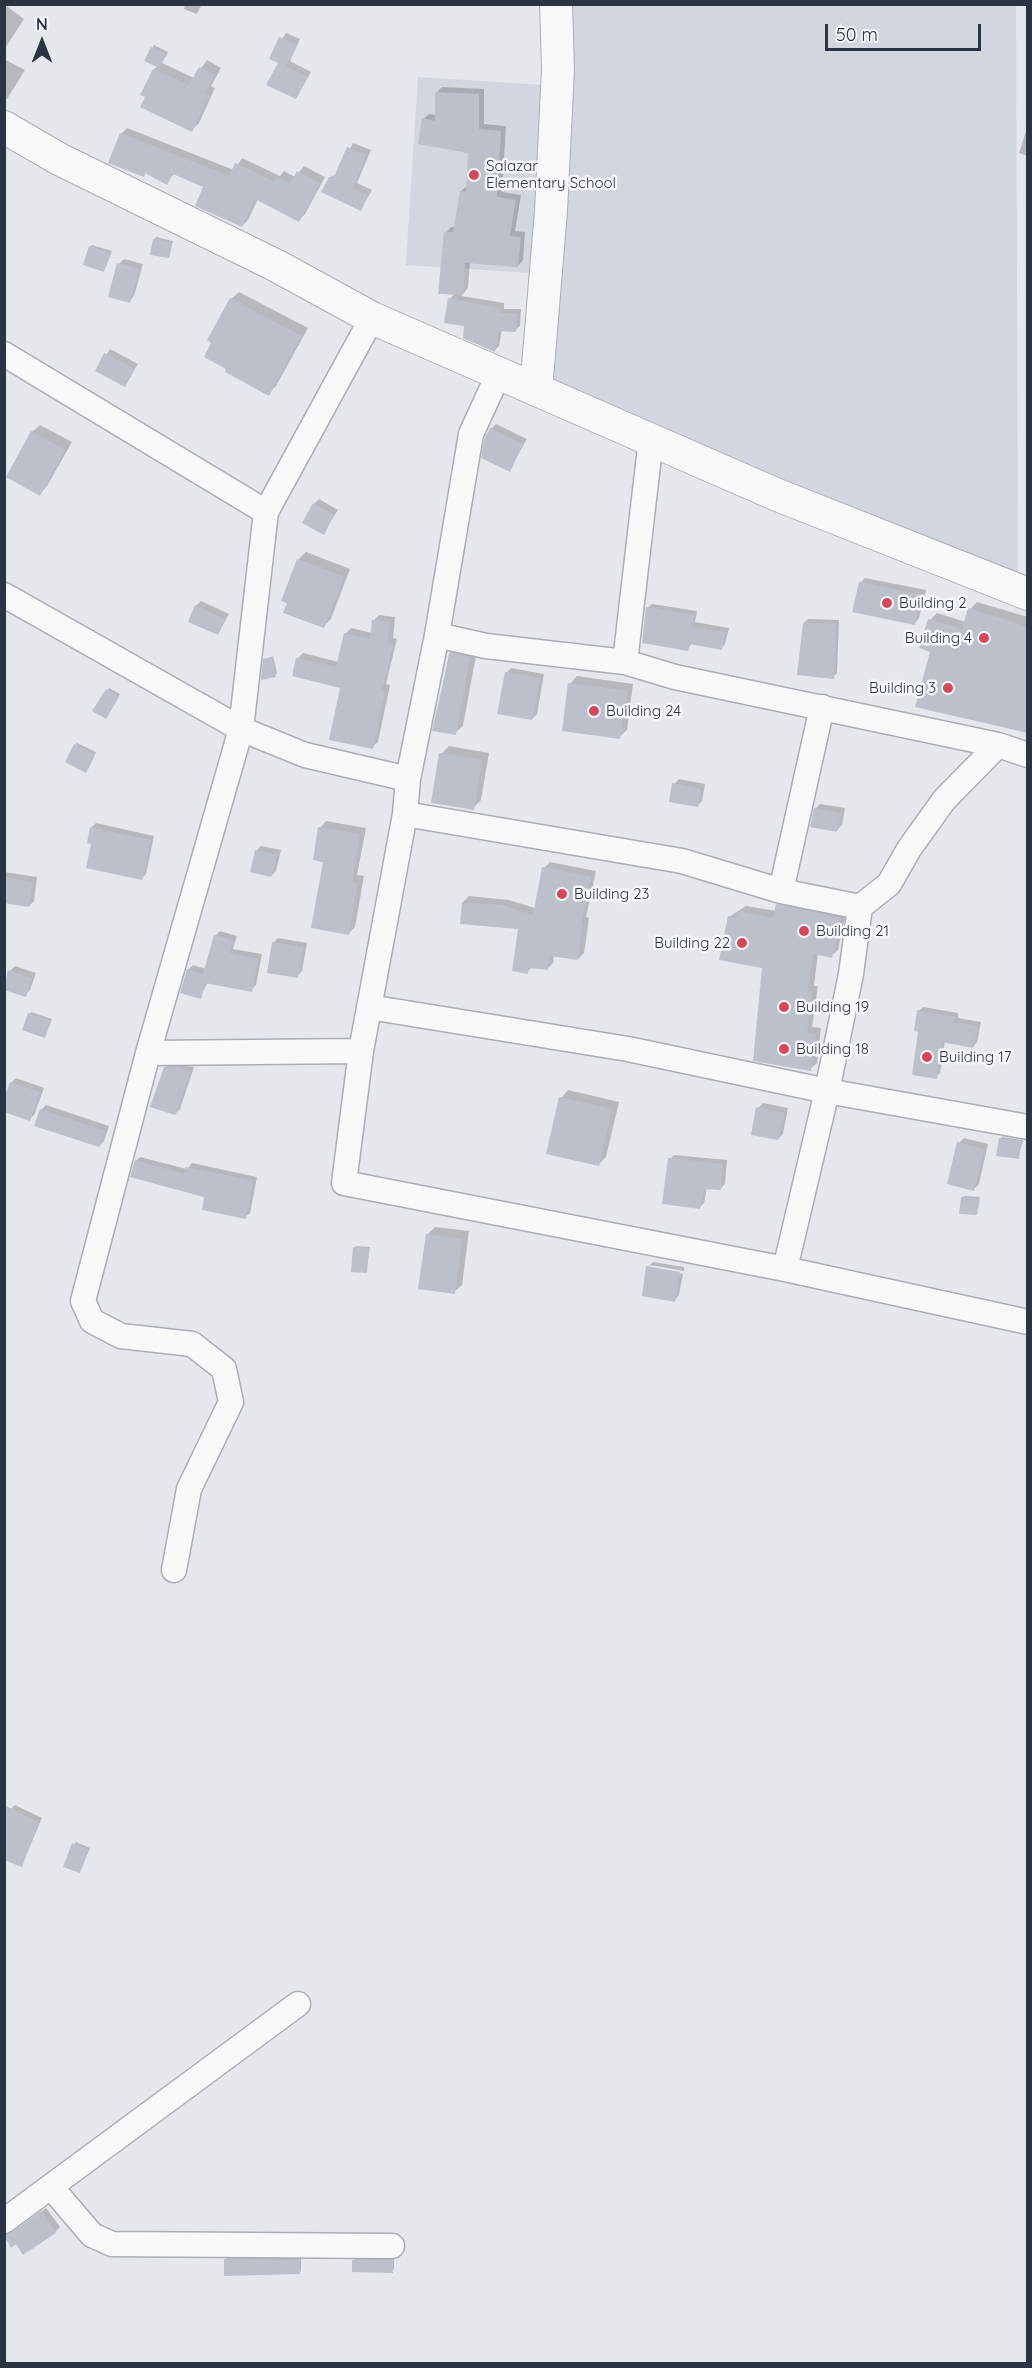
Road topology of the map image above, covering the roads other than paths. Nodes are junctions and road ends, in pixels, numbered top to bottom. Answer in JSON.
{"nodes":[{"id":1,"x":556,"y":4,"type":"edge"},
{"id":2,"x":4,"y":127,"type":"edge"},
{"id":3,"x":372,"y":318,"type":"junction"},
{"id":4,"x":4,"y":354,"type":"edge"},
{"id":5,"x":499,"y":373,"type":"junction"},
{"id":6,"x":536,"y":390,"type":"junction"},
{"id":7,"x":651,"y":439,"type":"junction"},
{"id":8,"x":266,"y":512,"type":"junction"},
{"id":9,"x":1028,"y":594,"type":"edge"},
{"id":10,"x":4,"y":595,"type":"edge"},
{"id":11,"x":437,"y":635,"type":"junction"},
{"id":12,"x":626,"y":662,"type":"junction"},
{"id":13,"x":822,"y":707,"type":"junction"},
{"id":14,"x":240,"y":729,"type":"junction"},
{"id":15,"x":998,"y":745,"type":"junction"},
{"id":16,"x":1028,"y":755,"type":"edge"},
{"id":17,"x":408,"y":779,"type":"junction"},
{"id":18,"x":405,"y":814,"type":"junction"},
{"id":19,"x":781,"y":891,"type":"junction"},
{"id":20,"x":860,"y":907,"type":"junction"},
{"id":21,"x":369,"y":1007,"type":"junction"},
{"id":22,"x":361,"y":1051,"type":"junction"},
{"id":23,"x":148,"y":1053,"type":"junction"},
{"id":24,"x":827,"y":1091,"type":"junction"},
{"id":25,"x":1028,"y":1126,"type":"edge"},
{"id":26,"x":786,"y":1269,"type":"junction"},
{"id":27,"x":1028,"y":1322,"type":"edge"},
{"id":28,"x":174,"y":1570,"type":"dead end"},
{"id":29,"x":298,"y":2004,"type":"dead end"},
{"id":30,"x":51,"y":2187,"type":"junction"},
{"id":31,"x":4,"y":2221,"type":"edge"},
{"id":32,"x":392,"y":2246,"type":"dead end"}],
"edges":[{"from":1,"to":6,"type":"street"},
{"from":2,"to":3,"type":"street"},
{"from":3,"to":5,"type":"street"},
{"from":3,"to":8,"type":"street"},
{"from":4,"to":8,"type":"street"},
{"from":5,"to":6,"type":"street"},
{"from":5,"to":11,"type":"street"},
{"from":6,"to":7,"type":"street"},
{"from":7,"to":9,"type":"street"},
{"from":7,"to":12,"type":"street"},
{"from":8,"to":14,"type":"street"},
{"from":10,"to":14,"type":"street"},
{"from":11,"to":12,"type":"street"},
{"from":11,"to":17,"type":"street"},
{"from":12,"to":13,"type":"street"},
{"from":13,"to":15,"type":"street"},
{"from":13,"to":19,"type":"street"},
{"from":14,"to":17,"type":"street"},
{"from":14,"to":23,"type":"street"},
{"from":15,"to":16,"type":"street"},
{"from":15,"to":20,"type":"street"},
{"from":17,"to":18,"type":"street"},
{"from":18,"to":19,"type":"street"},
{"from":18,"to":21,"type":"street"},
{"from":19,"to":20,"type":"street"},
{"from":20,"to":24,"type":"street"},
{"from":21,"to":22,"type":"street"},
{"from":21,"to":24,"type":"street"},
{"from":22,"to":23,"type":"street"},
{"from":22,"to":26,"type":"street"},
{"from":23,"to":28,"type":"street"},
{"from":24,"to":25,"type":"street"},
{"from":24,"to":26,"type":"street"},
{"from":26,"to":27,"type":"street"},
{"from":29,"to":30,"type":"street"},
{"from":30,"to":31,"type":"street"},
{"from":30,"to":32,"type":"street"}]}
